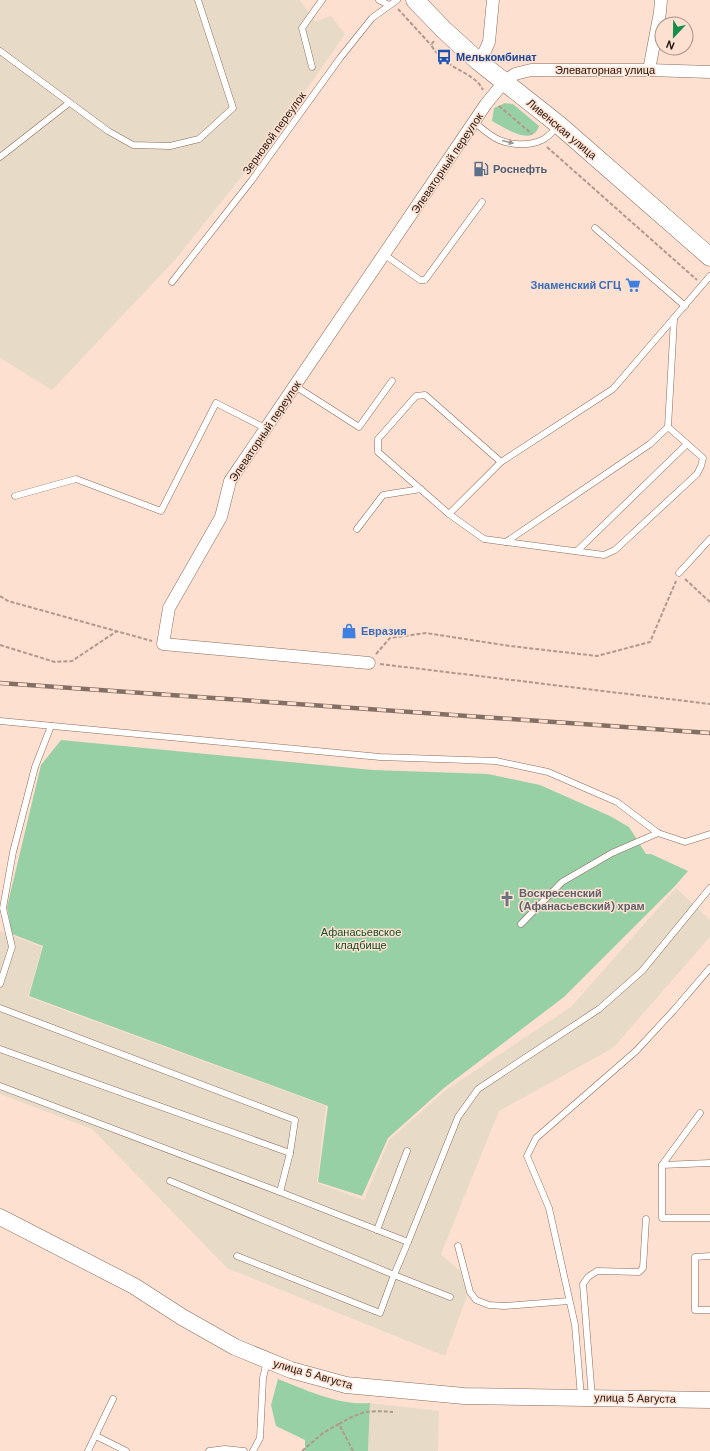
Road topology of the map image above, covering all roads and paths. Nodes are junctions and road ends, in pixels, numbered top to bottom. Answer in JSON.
{"nodes":[{"id":1,"x":198,"y":0,"type":"edge"},
{"id":2,"x":322,"y":0,"type":"edge"},
{"id":3,"x":379,"y":0,"type":"edge"},
{"id":4,"x":397,"y":0,"type":"edge"},
{"id":5,"x":415,"y":0,"type":"edge"},
{"id":6,"x":493,"y":0,"type":"edge"},
{"id":7,"x":661,"y":0,"type":"edge"},
{"id":8,"x":388,"y":5,"type":"junction"},
{"id":9,"x":444,"y":30,"type":"junction"},
{"id":10,"x":431,"y":45,"type":"junction"},
{"id":11,"x":0,"y":50,"type":"edge"},
{"id":12,"x":478,"y":61,"type":"junction"},
{"id":13,"x":312,"y":67,"type":"dead end"},
{"id":14,"x":649,"y":70,"type":"junction"},
{"id":15,"x":710,"y":72,"type":"edge"},
{"id":16,"x":504,"y":82,"type":"junction"},
{"id":17,"x":491,"y":99,"type":"junction"},
{"id":18,"x":70,"y":103,"type":"junction"},
{"id":19,"x":475,"y":122,"type":"junction"},
{"id":20,"x":558,"y":125,"type":"junction"},
{"id":21,"x":540,"y":141,"type":"junction"},
{"id":22,"x":0,"y":157,"type":"edge"},
{"id":23,"x":482,"y":202,"type":"dead end"},
{"id":24,"x":596,"y":228,"type":"dead end"},
{"id":25,"x":385,"y":255,"type":"junction"},
{"id":26,"x":710,"y":257,"type":"edge"},
{"id":27,"x":710,"y":276,"type":"edge"},
{"id":28,"x":172,"y":282,"type":"dead end"},
{"id":29,"x":703,"y":285,"type":"junction"},
{"id":30,"x":685,"y":306,"type":"junction"},
{"id":31,"x":674,"y":319,"type":"junction"},
{"id":32,"x":392,"y":381,"type":"dead end"},
{"id":33,"x":295,"y":386,"type":"junction"},
{"id":34,"x":668,"y":427,"type":"junction"},
{"id":35,"x":265,"y":428,"type":"junction"},
{"id":36,"x":687,"y":444,"type":"junction"},
{"id":37,"x":501,"y":462,"type":"junction"},
{"id":38,"x":421,"y":489,"type":"junction"},
{"id":39,"x":15,"y":496,"type":"dead end"},
{"id":40,"x":449,"y":514,"type":"junction"},
{"id":41,"x":357,"y":529,"type":"dead end"},
{"id":42,"x":710,"y":539,"type":"edge"},
{"id":43,"x":506,"y":542,"type":"junction"},
{"id":44,"x":577,"y":551,"type":"junction"},
{"id":45,"x":679,"y":573,"type":"junction"},
{"id":46,"x":0,"y":596,"type":"edge"},
{"id":47,"x":710,"y":602,"type":"edge"},
{"id":48,"x":116,"y":631,"type":"junction"},
{"id":49,"x":163,"y":644,"type":"junction"},
{"id":50,"x":0,"y":645,"type":"edge"},
{"id":51,"x":369,"y":663,"type":"junction"},
{"id":52,"x":710,"y":704,"type":"edge"},
{"id":53,"x":0,"y":721,"type":"edge"},
{"id":54,"x":51,"y":726,"type":"junction"},
{"id":55,"x":658,"y":833,"type":"junction"},
{"id":56,"x":710,"y":834,"type":"edge"},
{"id":57,"x":710,"y":888,"type":"edge"},
{"id":58,"x":521,"y":924,"type":"dead end"},
{"id":59,"x":710,"y":968,"type":"edge"},
{"id":60,"x":0,"y":984,"type":"edge"},
{"id":61,"x":0,"y":1008,"type":"edge"},
{"id":62,"x":0,"y":1049,"type":"edge"},
{"id":63,"x":0,"y":1086,"type":"edge"},
{"id":64,"x":700,"y":1113,"type":"dead end"},
{"id":65,"x":407,"y":1151,"type":"dead end"},
{"id":66,"x":290,"y":1153,"type":"junction"},
{"id":67,"x":710,"y":1163,"type":"edge"},
{"id":68,"x":662,"y":1164,"type":"junction"},
{"id":69,"x":170,"y":1181,"type":"dead end"},
{"id":70,"x":280,"y":1192,"type":"junction"},
{"id":71,"x":0,"y":1217,"type":"edge"},
{"id":72,"x":710,"y":1218,"type":"edge"},
{"id":73,"x":646,"y":1219,"type":"dead end"},
{"id":74,"x":377,"y":1230,"type":"junction"},
{"id":75,"x":408,"y":1242,"type":"junction"},
{"id":76,"x":458,"y":1246,"type":"dead end"},
{"id":77,"x":237,"y":1256,"type":"dead end"},
{"id":78,"x":710,"y":1256,"type":"edge"},
{"id":79,"x":394,"y":1275,"type":"junction"},
{"id":80,"x":450,"y":1297,"type":"dead end"},
{"id":81,"x":569,"y":1300,"type":"junction"},
{"id":82,"x":710,"y":1310,"type":"edge"},
{"id":83,"x":267,"y":1361,"type":"junction"},
{"id":84,"x":587,"y":1398,"type":"junction"},
{"id":85,"x":113,"y":1399,"type":"dead end"},
{"id":86,"x":710,"y":1400,"type":"edge"},
{"id":87,"x":394,"y":1412,"type":"dead end"},
{"id":88,"x":340,"y":1424,"type":"junction"},
{"id":89,"x":96,"y":1436,"type":"junction"},
{"id":90,"x":88,"y":1451,"type":"edge"},
{"id":91,"x":126,"y":1451,"type":"edge"},
{"id":92,"x":209,"y":1451,"type":"edge"},
{"id":93,"x":244,"y":1451,"type":"edge"},
{"id":94,"x":253,"y":1451,"type":"edge"},
{"id":95,"x":302,"y":1451,"type":"edge"},
{"id":96,"x":353,"y":1451,"type":"edge"}],
"edges":[{"from":1,"to":18,"type":"lane"},
{"from":2,"to":13,"type":"lane"},
{"from":3,"to":8,"type":"lane"},
{"from":4,"to":8,"type":"lane","name":"Зерновой переулок"},
{"from":5,"to":9,"type":"main road","name":"Ливенская улица"},
{"from":6,"to":12,"type":"street"},
{"from":7,"to":14,"type":"street"},
{"from":8,"to":10,"type":"path"},
{"from":8,"to":28,"type":"lane","name":"Зерновой переулок"},
{"from":9,"to":10,"type":"path"},
{"from":9,"to":12,"type":"main road","name":"Ливенская улица"},
{"from":10,"to":17,"type":"path"},
{"from":11,"to":18,"type":"lane"},
{"from":12,"to":16,"type":"main road","name":"Ливенская улица"},
{"from":14,"to":15,"type":"street","name":"Элеваторная улица"},
{"from":14,"to":16,"type":"street","name":"Элеваторная улица"},
{"from":16,"to":17,"type":"street","name":"Элеваторный переулок"},
{"from":16,"to":20,"type":"main road","name":"Ливенская улица"},
{"from":17,"to":19,"type":"street","name":"Элеваторный переулок"},
{"from":17,"to":21,"type":"path"},
{"from":18,"to":22,"type":"lane"},
{"from":19,"to":21,"type":"lane","one_way":true},
{"from":19,"to":25,"type":"street","name":"Элеваторный переулок"},
{"from":20,"to":21,"type":"lane"},
{"from":20,"to":26,"type":"main road","name":"Ливенская улица"},
{"from":21,"to":29,"type":"path"},
{"from":23,"to":25,"type":"lane"},
{"from":24,"to":30,"type":"lane"},
{"from":25,"to":33,"type":"street","name":"Элеваторный переулок"},
{"from":27,"to":29,"type":"lane"},
{"from":29,"to":30,"type":"lane"},
{"from":30,"to":31,"type":"lane"},
{"from":31,"to":34,"type":"lane"},
{"from":31,"to":37,"type":"lane"},
{"from":32,"to":33,"type":"lane"},
{"from":33,"to":35,"type":"street","name":"Элеваторный переулок"},
{"from":34,"to":36,"type":"lane"},
{"from":34,"to":43,"type":"lane"},
{"from":35,"to":39,"type":"lane"},
{"from":35,"to":49,"type":"street","name":"Элеваторный переулок"},
{"from":36,"to":44,"type":"lane"},
{"from":36,"to":44,"type":"lane"},
{"from":37,"to":38,"type":"lane"},
{"from":37,"to":40,"type":"lane"},
{"from":38,"to":40,"type":"lane"},
{"from":38,"to":41,"type":"lane"},
{"from":40,"to":43,"type":"lane"},
{"from":42,"to":45,"type":"lane"},
{"from":43,"to":44,"type":"lane"},
{"from":45,"to":47,"type":"path"},
{"from":45,"to":51,"type":"path"},
{"from":46,"to":48,"type":"path"},
{"from":48,"to":49,"type":"path"},
{"from":48,"to":50,"type":"path"},
{"from":49,"to":51,"type":"street"},
{"from":51,"to":52,"type":"path"},
{"from":53,"to":54,"type":"lane"},
{"from":54,"to":55,"type":"lane"},
{"from":54,"to":60,"type":"lane"},
{"from":55,"to":56,"type":"lane"},
{"from":55,"to":58,"type":"lane"},
{"from":57,"to":75,"type":"lane"},
{"from":59,"to":81,"type":"lane"},
{"from":61,"to":66,"type":"lane"},
{"from":62,"to":66,"type":"lane"},
{"from":63,"to":70,"type":"lane"},
{"from":64,"to":68,"type":"lane"},
{"from":65,"to":74,"type":"lane"},
{"from":66,"to":70,"type":"lane"},
{"from":67,"to":68,"type":"lane"},
{"from":68,"to":72,"type":"lane"},
{"from":69,"to":79,"type":"lane"},
{"from":70,"to":74,"type":"lane"},
{"from":71,"to":83,"type":"main road","name":"улица 5 Августа"},
{"from":73,"to":84,"type":"lane"},
{"from":74,"to":75,"type":"lane"},
{"from":75,"to":79,"type":"lane"},
{"from":76,"to":81,"type":"lane"},
{"from":77,"to":79,"type":"lane"},
{"from":78,"to":82,"type":"lane"},
{"from":79,"to":80,"type":"lane"},
{"from":81,"to":84,"type":"lane"},
{"from":83,"to":84,"type":"main road","name":"улица 5 Августа"},
{"from":83,"to":94,"type":"lane"},
{"from":84,"to":86,"type":"main road","name":"улица 5 Августа"},
{"from":85,"to":89,"type":"lane"},
{"from":87,"to":88,"type":"path"},
{"from":88,"to":95,"type":"path"},
{"from":88,"to":96,"type":"path"},
{"from":89,"to":90,"type":"lane"},
{"from":89,"to":91,"type":"lane"},
{"from":92,"to":93,"type":"lane"}]}
